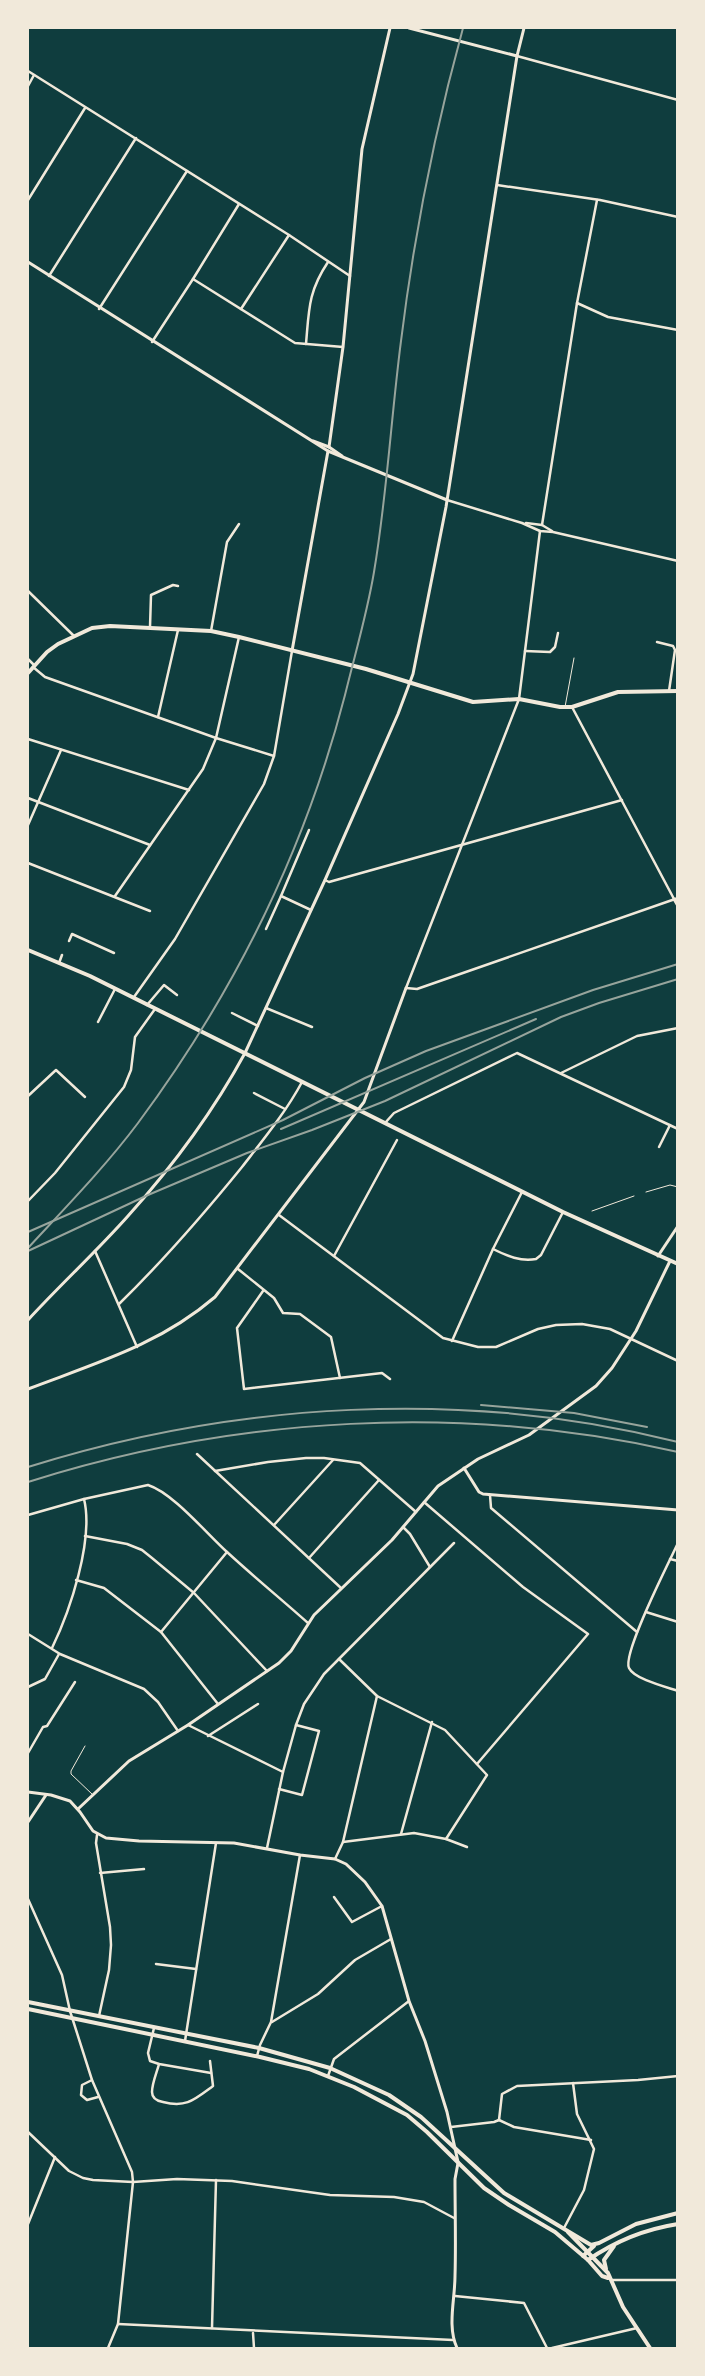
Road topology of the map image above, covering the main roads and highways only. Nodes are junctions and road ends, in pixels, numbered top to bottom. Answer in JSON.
{"nodes":[{"id":1,"x":28,"y":673,"type":"edge"},
{"id":2,"x":678,"y":691,"type":"edge"},
{"id":3,"x":28,"y":950,"type":"edge"},
{"id":4,"x":678,"y":1264,"type":"edge"},
{"id":5,"x":28,"y":2002,"type":"edge"},
{"id":6,"x":28,"y":2009,"type":"edge"},
{"id":7,"x":678,"y":2213,"type":"edge"},
{"id":8,"x":678,"y":2224,"type":"edge"},
{"id":9,"x":568,"y":2232,"type":"junction"},
{"id":10,"x":594,"y":2246,"type":"junction"},
{"id":11,"x":614,"y":2246,"type":"junction"},
{"id":12,"x":588,"y":2251,"type":"junction"},
{"id":13,"x":583,"y":2256,"type":"junction"},
{"id":14,"x":593,"y":2256,"type":"junction"},
{"id":15,"x":588,"y":2260,"type":"junction"},
{"id":16,"x":609,"y":2277,"type":"junction"},
{"id":17,"x":650,"y":2348,"type":"edge"}],
"edges":[{"from":1,"to":2,"type":"main road"},
{"from":3,"to":4,"type":"main road"},
{"from":5,"to":9,"type":"main road"},
{"from":6,"to":13,"type":"main road"},
{"from":7,"to":10,"type":"main road"},
{"from":8,"to":11,"type":"main road"},
{"from":9,"to":10,"type":"main road"},
{"from":9,"to":12,"type":"main road"},
{"from":10,"to":12,"type":"main road"},
{"from":11,"to":14,"type":"main road"},
{"from":11,"to":16,"type":"main road"},
{"from":12,"to":13,"type":"main road"},
{"from":12,"to":14,"type":"main road"},
{"from":13,"to":15,"type":"main road"},
{"from":14,"to":15,"type":"main road"},
{"from":14,"to":16,"type":"main road"},
{"from":15,"to":16,"type":"main road"},
{"from":16,"to":17,"type":"main road"}]}
